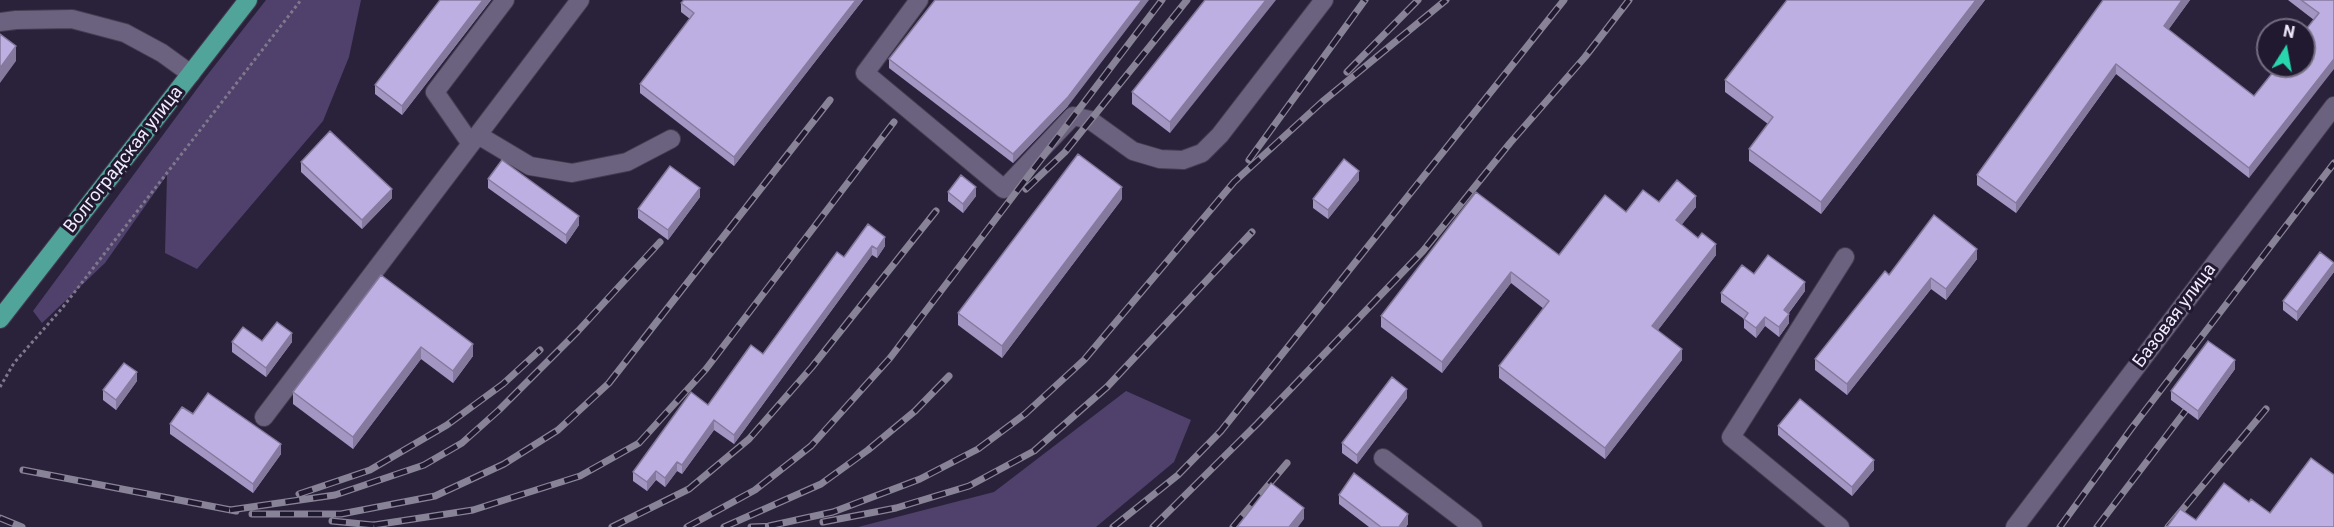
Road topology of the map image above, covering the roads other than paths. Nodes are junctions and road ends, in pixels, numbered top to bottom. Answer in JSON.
{"nodes":[{"id":1,"x":248,"y":0,"type":"edge"},
{"id":2,"x":505,"y":0,"type":"edge"},
{"id":3,"x":580,"y":0,"type":"edge"},
{"id":4,"x":919,"y":0,"type":"edge"},
{"id":5,"x":1324,"y":0,"type":"edge"},
{"id":6,"x":0,"y":22,"type":"edge"},
{"id":7,"x":191,"y":74,"type":"junction"},
{"id":8,"x":2334,"y":106,"type":"edge"},
{"id":9,"x":671,"y":139,"type":"dead end"},
{"id":10,"x":475,"y":140,"type":"junction"},
{"id":11,"x":1845,"y":256,"type":"dead end"},
{"id":12,"x":3,"y":309,"type":"edge"},
{"id":13,"x":264,"y":417,"type":"dead end"},
{"id":14,"x":1383,"y":458,"type":"dead end"},
{"id":15,"x":1473,"y":527,"type":"edge"},
{"id":16,"x":1840,"y":527,"type":"edge"},
{"id":17,"x":2015,"y":527,"type":"edge"}],
"edges":[{"from":1,"to":7,"type":"main road","name":"Волгоградская улица"},
{"from":2,"to":10,"type":"street"},
{"from":3,"to":10,"type":"street"},
{"from":4,"to":5,"type":"street"},
{"from":6,"to":7,"type":"street"},
{"from":7,"to":12,"type":"main road","name":"Волгоградская улица"},
{"from":8,"to":17,"type":"street","name":"Базовая улица"},
{"from":9,"to":10,"type":"street"},
{"from":10,"to":13,"type":"street"},
{"from":11,"to":16,"type":"street"},
{"from":14,"to":15,"type":"street"}]}
